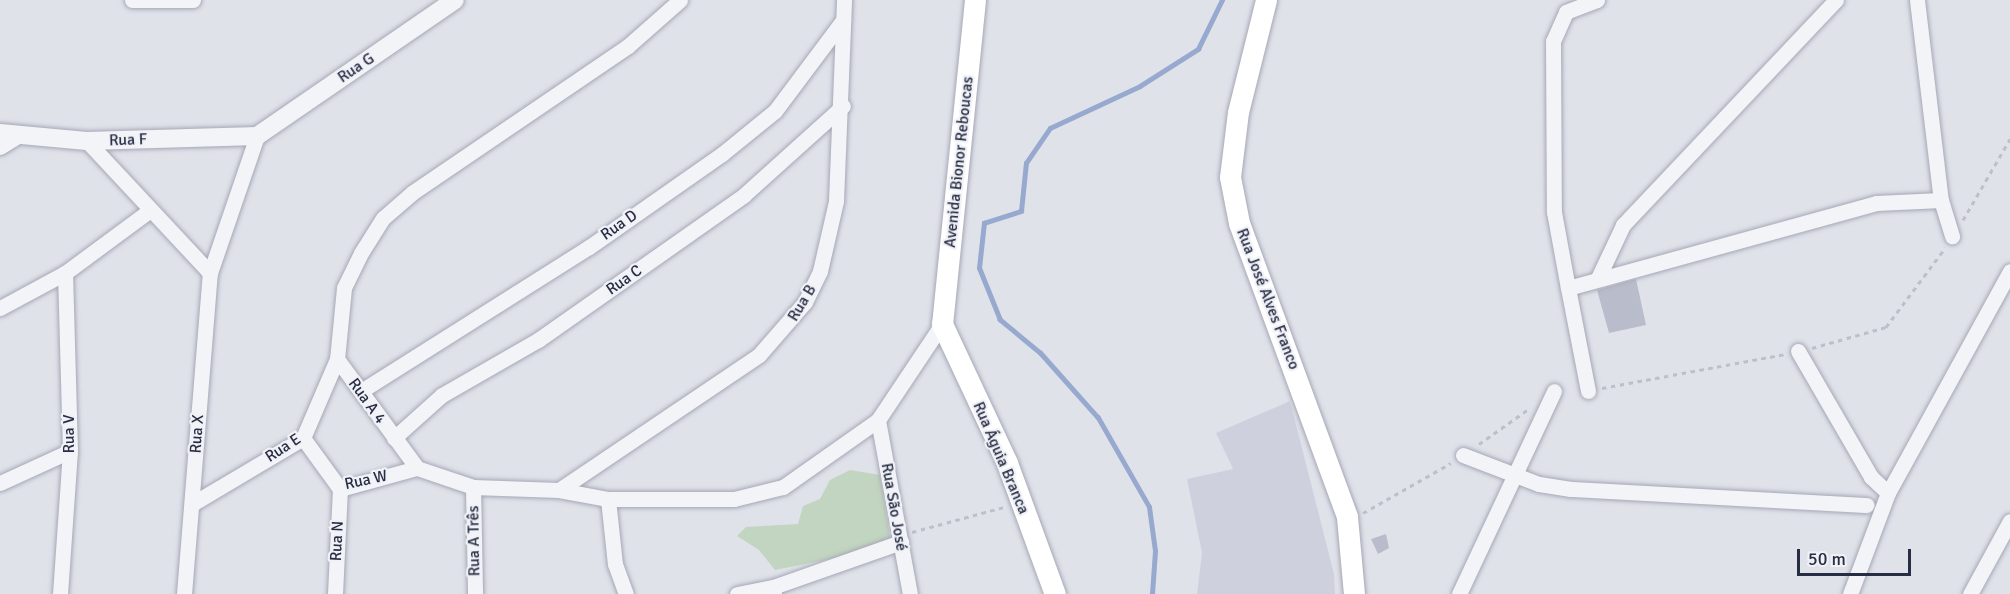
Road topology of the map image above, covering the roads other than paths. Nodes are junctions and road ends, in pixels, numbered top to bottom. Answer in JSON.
{"nodes":[{"id":1,"x":132,"y":0,"type":"edge"},
{"id":2,"x":193,"y":0,"type":"edge"},
{"id":3,"x":455,"y":0,"type":"edge"},
{"id":4,"x":680,"y":0,"type":"edge"},
{"id":5,"x":844,"y":0,"type":"edge"},
{"id":6,"x":975,"y":0,"type":"edge"},
{"id":7,"x":1266,"y":0,"type":"edge"},
{"id":8,"x":1597,"y":0,"type":"edge"},
{"id":9,"x":1836,"y":0,"type":"edge"},
{"id":10,"x":1917,"y":0,"type":"edge"},
{"id":11,"x":843,"y":20,"type":"junction"},
{"id":12,"x":843,"y":106,"type":"junction"},
{"id":13,"x":0,"y":133,"type":"edge"},
{"id":14,"x":19,"y":135,"type":"junction"},
{"id":15,"x":256,"y":136,"type":"junction"},
{"id":16,"x":87,"y":141,"type":"junction"},
{"id":17,"x":0,"y":147,"type":"edge"},
{"id":18,"x":1941,"y":200,"type":"junction"},
{"id":19,"x":150,"y":210,"type":"junction"},
{"id":20,"x":1952,"y":237,"type":"road end"},
{"id":21,"x":2010,"y":271,"type":"edge"},
{"id":22,"x":65,"y":273,"type":"junction"},
{"id":23,"x":210,"y":273,"type":"junction"},
{"id":24,"x":1598,"y":278,"type":"junction"},
{"id":25,"x":1568,"y":288,"type":"junction"},
{"id":26,"x":0,"y":308,"type":"edge"},
{"id":27,"x":942,"y":324,"type":"junction"},
{"id":28,"x":1798,"y":351,"type":"road end"},
{"id":29,"x":337,"y":359,"type":"junction"},
{"id":30,"x":361,"y":391,"type":"junction"},
{"id":31,"x":1554,"y":391,"type":"road end"},
{"id":32,"x":1588,"y":391,"type":"road end"},
{"id":33,"x":878,"y":420,"type":"junction"},
{"id":34,"x":303,"y":438,"type":"junction"},
{"id":35,"x":394,"y":438,"type":"junction"},
{"id":36,"x":70,"y":451,"type":"junction"},
{"id":37,"x":1463,"y":455,"type":"road end"},
{"id":38,"x":417,"y":468,"type":"junction"},
{"id":39,"x":1518,"y":476,"type":"junction"},
{"id":40,"x":0,"y":483,"type":"edge"},
{"id":41,"x":473,"y":488,"type":"junction"},
{"id":42,"x":340,"y":489,"type":"junction"},
{"id":43,"x":559,"y":490,"type":"junction"},
{"id":44,"x":1888,"y":494,"type":"junction"},
{"id":45,"x":608,"y":498,"type":"junction"},
{"id":46,"x":192,"y":504,"type":"junction"},
{"id":47,"x":1867,"y":505,"type":"dead end"},
{"id":48,"x":2010,"y":521,"type":"edge"},
{"id":49,"x":900,"y":539,"type":"junction"},
{"id":50,"x":773,"y":591,"type":"edge"},
{"id":51,"x":1463,"y":593,"type":"edge"},
{"id":52,"x":60,"y":594,"type":"edge"},
{"id":53,"x":184,"y":594,"type":"edge"},
{"id":54,"x":335,"y":594,"type":"edge"},
{"id":55,"x":475,"y":594,"type":"edge"},
{"id":56,"x":626,"y":594,"type":"edge"},
{"id":57,"x":737,"y":594,"type":"edge"},
{"id":58,"x":910,"y":594,"type":"edge"},
{"id":59,"x":1055,"y":594,"type":"edge"},
{"id":60,"x":1354,"y":594,"type":"edge"},
{"id":61,"x":1850,"y":594,"type":"edge"},
{"id":62,"x":1970,"y":594,"type":"edge"}],
"edges":[{"from":1,"to":2,"type":"street"},
{"from":3,"to":15,"type":"street","name":"Rua G"},
{"from":4,"to":29,"type":"street"},
{"from":5,"to":11,"type":"street","name":"Rua B"},
{"from":6,"to":27,"type":"main road","name":"Avenida Bionor Reboucas"},
{"from":7,"to":60,"type":"main road","name":"Rua José Alves Franco"},
{"from":8,"to":25,"type":"street"},
{"from":9,"to":24,"type":"street"},
{"from":10,"to":18,"type":"street"},
{"from":11,"to":12,"type":"street","name":"Rua B"},
{"from":11,"to":30,"type":"street","name":"Rua D"},
{"from":12,"to":35,"type":"street","name":"Rua C"},
{"from":12,"to":43,"type":"street","name":"Rua B"},
{"from":13,"to":14,"type":"street","name":"Rua F"},
{"from":14,"to":16,"type":"street","name":"Rua F"},
{"from":14,"to":17,"type":"street"},
{"from":15,"to":16,"type":"street","name":"Rua F"},
{"from":15,"to":23,"type":"street","name":"Rua X"},
{"from":16,"to":19,"type":"street"},
{"from":18,"to":20,"type":"street"},
{"from":18,"to":24,"type":"street"},
{"from":19,"to":22,"type":"street"},
{"from":19,"to":23,"type":"street"},
{"from":21,"to":44,"type":"street"},
{"from":22,"to":26,"type":"street"},
{"from":22,"to":36,"type":"street","name":"Rua V"},
{"from":23,"to":46,"type":"street","name":"Rua X"},
{"from":24,"to":25,"type":"street"},
{"from":25,"to":32,"type":"street"},
{"from":27,"to":33,"type":"street"},
{"from":27,"to":59,"type":"main road","name":"Rua Águia Branca"},
{"from":28,"to":44,"type":"street"},
{"from":29,"to":30,"type":"street","name":"Rua A 4"},
{"from":29,"to":34,"type":"street","name":"Rua E"},
{"from":30,"to":35,"type":"street","name":"Rua A 4"},
{"from":31,"to":39,"type":"street"},
{"from":33,"to":45,"type":"street"},
{"from":33,"to":49,"type":"street","name":"Rua São José"},
{"from":34,"to":42,"type":"street","name":"Rua W"},
{"from":34,"to":46,"type":"street","name":"Rua E"},
{"from":35,"to":38,"type":"street","name":"Rua A 4"},
{"from":36,"to":40,"type":"street"},
{"from":36,"to":52,"type":"street","name":"Rua V"},
{"from":37,"to":39,"type":"street"},
{"from":38,"to":41,"type":"street"},
{"from":38,"to":42,"type":"street","name":"Rua W"},
{"from":39,"to":47,"type":"street"},
{"from":39,"to":51,"type":"street"},
{"from":41,"to":43,"type":"street"},
{"from":41,"to":55,"type":"street","name":"Rua A Três"},
{"from":42,"to":54,"type":"street","name":"Rua N"},
{"from":43,"to":45,"type":"street"},
{"from":44,"to":61,"type":"street"},
{"from":45,"to":56,"type":"street"},
{"from":46,"to":53,"type":"street","name":"Rua X"},
{"from":48,"to":62,"type":"street"},
{"from":49,"to":50,"type":"street"},
{"from":49,"to":58,"type":"street","name":"Rua São José"},
{"from":50,"to":57,"type":"street"}]}
